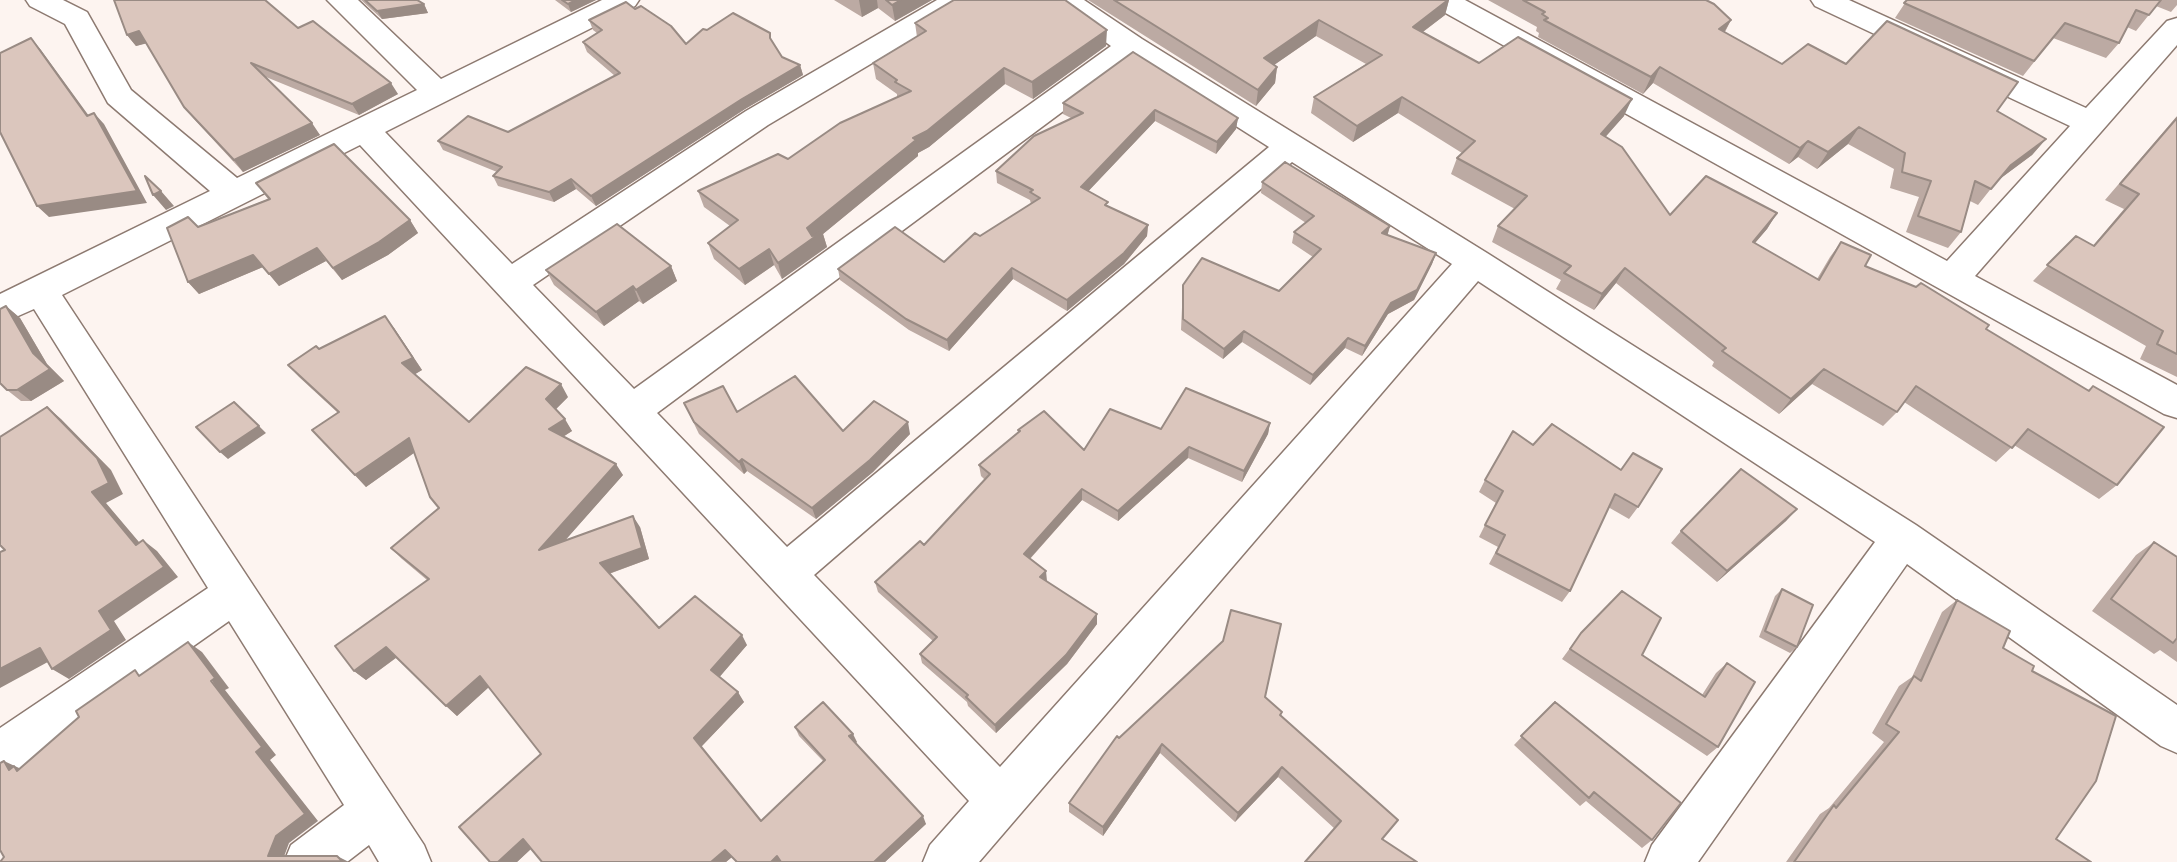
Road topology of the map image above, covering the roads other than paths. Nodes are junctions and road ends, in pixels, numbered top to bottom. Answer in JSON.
{"nodes":[{"id":1,"x":40,"y":0,"type":"edge"},
{"id":2,"x":341,"y":0,"type":"edge"},
{"id":3,"x":625,"y":0,"type":"edge"},
{"id":4,"x":958,"y":0,"type":"edge"},
{"id":5,"x":1065,"y":0,"type":"edge"},
{"id":6,"x":1443,"y":0,"type":"edge"},
{"id":7,"x":1825,"y":0,"type":"edge"},
{"id":8,"x":2177,"y":27,"type":"edge"},
{"id":9,"x":1131,"y":46,"type":"junction"},
{"id":10,"x":437,"y":92,"type":"junction"},
{"id":11,"x":2091,"y":123,"type":"junction"},
{"id":12,"x":362,"y":128,"type":"junction"},
{"id":13,"x":1291,"y":146,"type":"junction"},
{"id":14,"x":232,"y":192,"type":"junction"},
{"id":15,"x":1475,"y":262,"type":"junction"},
{"id":16,"x":1953,"y":277,"type":"junction"},
{"id":17,"x":509,"y":283,"type":"junction"},
{"id":18,"x":40,"y":289,"type":"junction"},
{"id":19,"x":0,"y":310,"type":"edge"},
{"id":20,"x":2177,"y":403,"type":"edge"},
{"id":21,"x":631,"y":412,"type":"junction"},
{"id":22,"x":1902,"y":538,"type":"junction"},
{"id":23,"x":785,"y":574,"type":"junction"},
{"id":24,"x":234,"y":593,"type":"junction"},
{"id":25,"x":2177,"y":731,"type":"edge"},
{"id":26,"x":0,"y":755,"type":"edge"},
{"id":27,"x":1001,"y":801,"type":"junction"},
{"id":28,"x":374,"y":811,"type":"junction"},
{"id":29,"x":308,"y":862,"type":"edge"},
{"id":30,"x":407,"y":862,"type":"edge"},
{"id":31,"x":947,"y":862,"type":"edge"},
{"id":32,"x":1669,"y":862,"type":"edge"}],
"edges":[{"from":1,"to":14,"type":"street"},
{"from":2,"to":10,"type":"street"},
{"from":3,"to":10,"type":"street"},
{"from":4,"to":17,"type":"street"},
{"from":5,"to":9,"type":"street"},
{"from":6,"to":16,"type":"street"},
{"from":7,"to":11,"type":"street"},
{"from":8,"to":11,"type":"street"},
{"from":9,"to":13,"type":"street"},
{"from":9,"to":21,"type":"street"},
{"from":10,"to":12,"type":"street"},
{"from":11,"to":16,"type":"street"},
{"from":12,"to":14,"type":"street"},
{"from":12,"to":17,"type":"street"},
{"from":13,"to":15,"type":"street"},
{"from":13,"to":23,"type":"street"},
{"from":14,"to":18,"type":"street"},
{"from":15,"to":22,"type":"street"},
{"from":15,"to":27,"type":"street"},
{"from":16,"to":20,"type":"street"},
{"from":17,"to":21,"type":"street"},
{"from":18,"to":19,"type":"street"},
{"from":18,"to":24,"type":"street"},
{"from":21,"to":23,"type":"street"},
{"from":22,"to":25,"type":"street"},
{"from":22,"to":32,"type":"street"},
{"from":23,"to":27,"type":"street"},
{"from":24,"to":26,"type":"street"},
{"from":24,"to":28,"type":"street"},
{"from":27,"to":31,"type":"street"},
{"from":28,"to":29,"type":"street"},
{"from":28,"to":30,"type":"street"}]}
